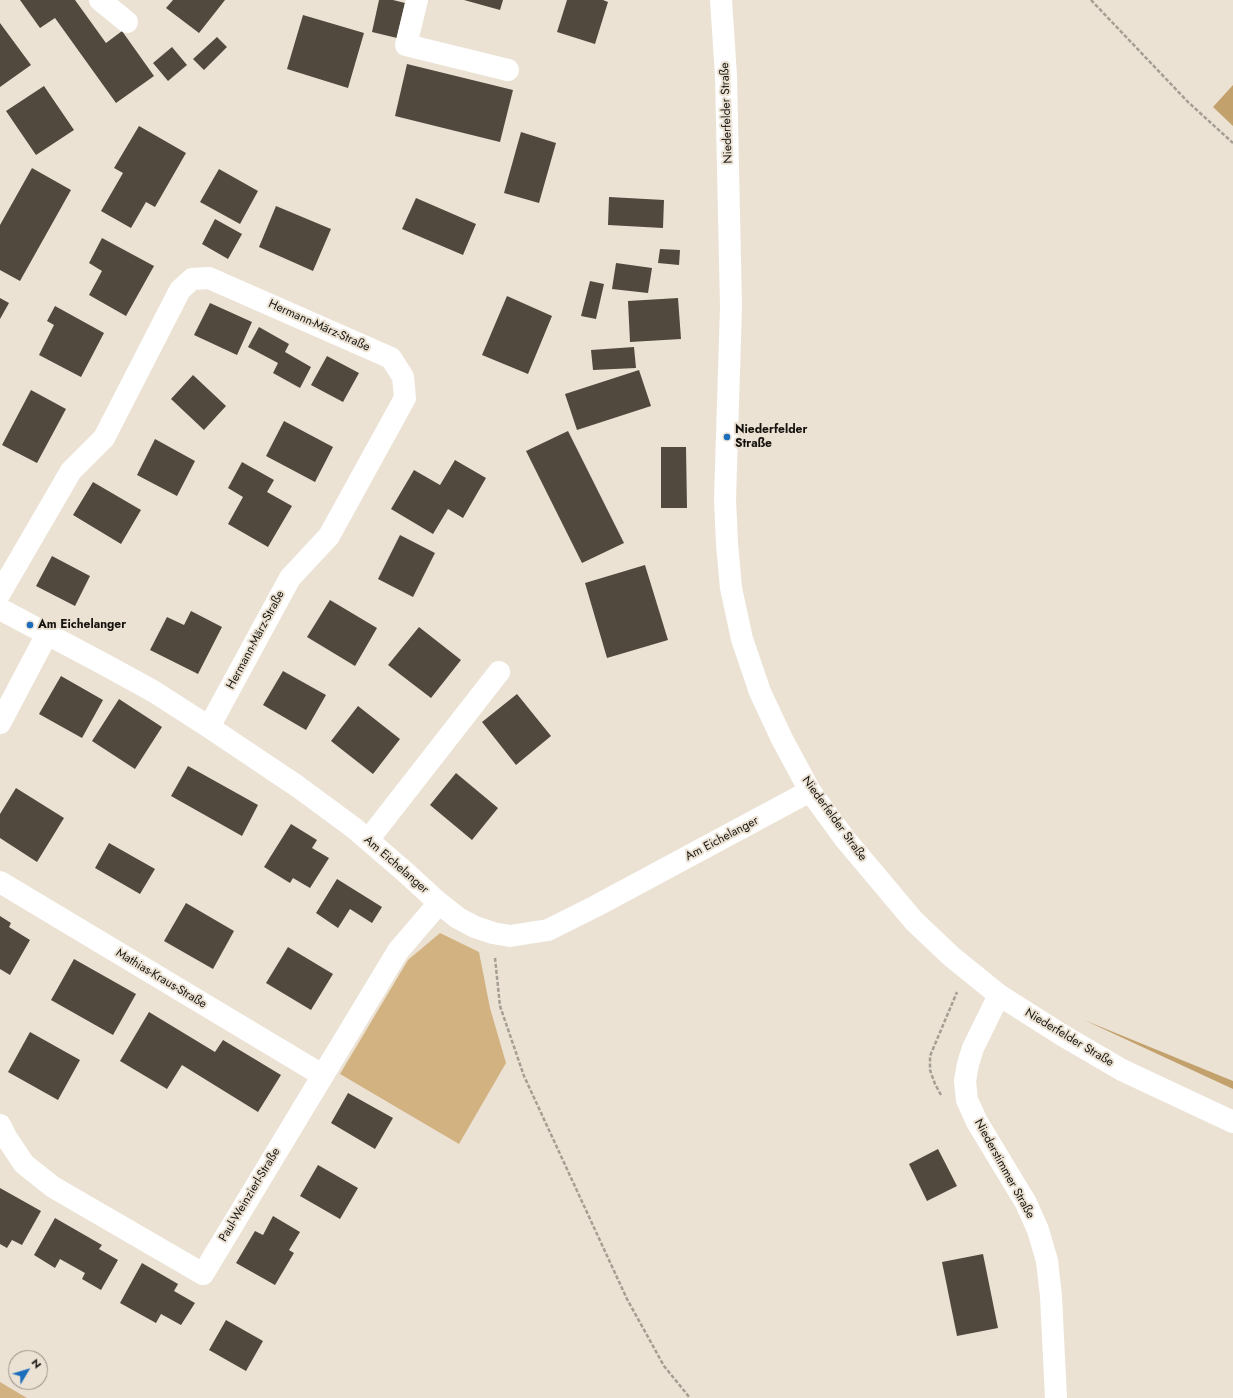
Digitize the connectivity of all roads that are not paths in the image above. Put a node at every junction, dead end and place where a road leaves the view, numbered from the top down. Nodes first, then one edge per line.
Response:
1 (100, 0) edge
2 (417, 0) edge
3 (721, 0) edge
4 (127, 22) dead end
5 (508, 70) dead end
6 (0, 593) edge
7 (0, 609) edge
8 (47, 634) junction
9 (499, 672) dead end
10 (0, 723) edge
11 (209, 727) junction
12 (810, 791) junction
13 (368, 840) junction
14 (0, 882) edge
15 (439, 903) junction
16 (995, 1004) junction
17 (322, 1076) junction
18 (1233, 1122) edge
19 (0, 1125) edge
20 (1056, 1398) edge

1 - 4 street
2 - 5 street
3 - 12 street, Niederfelder Straße
6 - 11 street, Hermann-März-Straße
7 - 8 street, Am Eichelanger
8 - 10 street
8 - 11 street, Am Eichelanger
9 - 13 street
11 - 13 street, Am Eichelanger
12 - 15 street, Am Eichelanger
12 - 16 street, Niederfelder Straße
13 - 15 street, Am Eichelanger
14 - 17 street, Mathias-Kraus-Straße
15 - 17 street, Paul-Weinzierl-Straße
16 - 18 street, Niederfelder Straße
16 - 20 street, Niederstimmer Straße
17 - 19 street, Paul-Weinzierl-Straße

